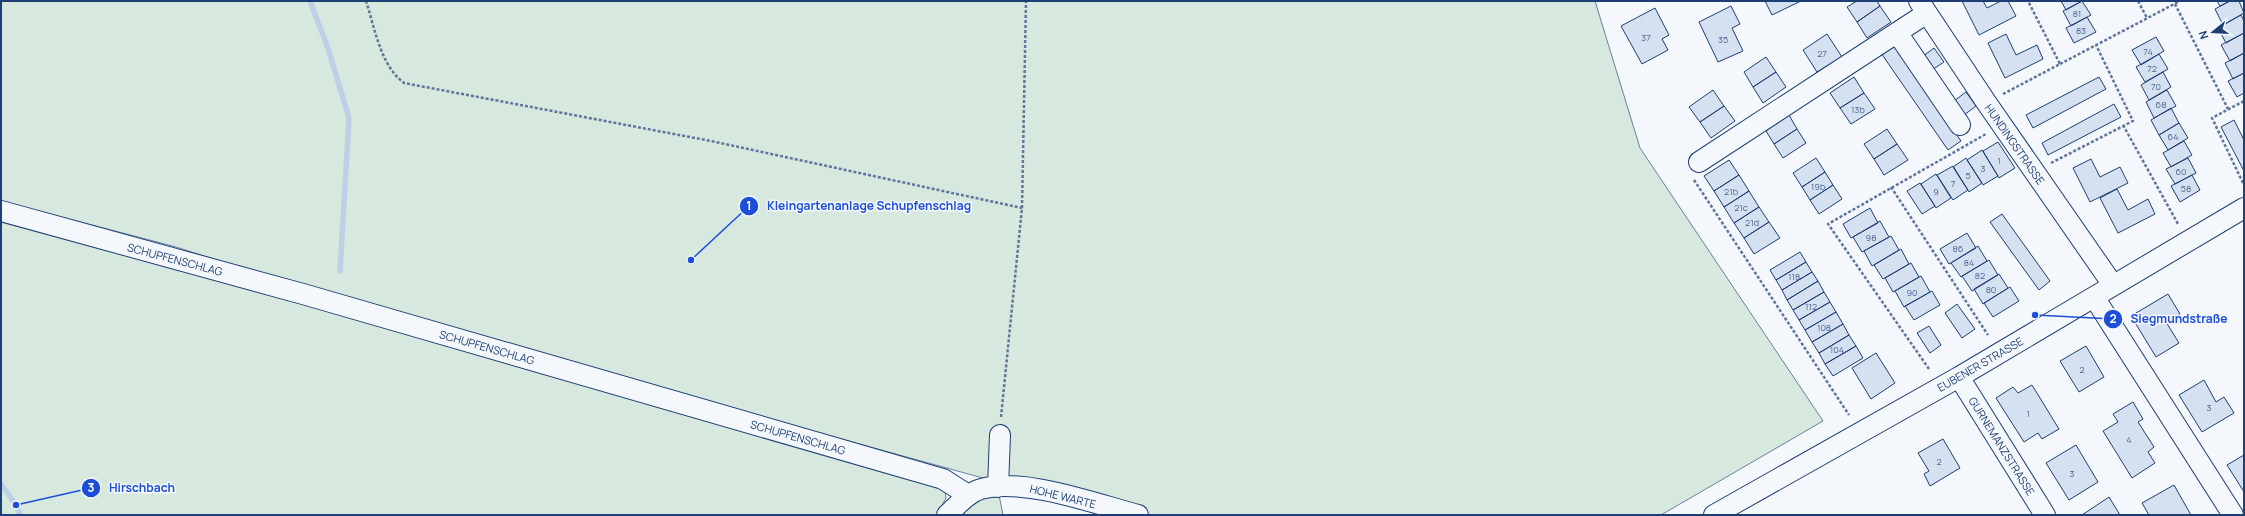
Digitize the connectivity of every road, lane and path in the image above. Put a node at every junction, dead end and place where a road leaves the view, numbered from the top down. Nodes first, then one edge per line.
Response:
1 (366, 1) edge
2 (1026, 1) edge
3 (2028, 1) edge
4 (2138, 1) edge
5 (2180, 1) edge
6 (2175, 4) junction
7 (1923, 7) edge
8 (2147, 18) junction
9 (1898, 34) junction
10 (2096, 45) junction
11 (2060, 64) junction
12 (2244, 101) edge
13 (1986, 102) junction
14 (2228, 109) junction
15 (1960, 125) dead end
16 (2002, 125) junction
17 (2123, 126) junction
18 (1699, 162) joint
19 (2035, 172) junction
20 (2243, 183) dead end
21 (1891, 187) junction
22 (1022, 208) junction
23 (2244, 208) edge
24 (1, 211) edge
25 (2178, 224) dead end
26 (2114, 285) junction
27 (2094, 297) junction
28 (1988, 335) dead end
29 (1929, 369) dead end
30 (1960, 377) junction
31 (1849, 415) dead end
32 (1000, 435) joint
33 (998, 487) junction
34 (968, 495) junction
35 (947, 515) edge
36 (1138, 515) edge
37 (1714, 515) edge
38 (2045, 515) edge
39 (2233, 515) edge

1 - 22 path
2 - 22 path
3 - 11 path
4 - 8 path
5 - 6 path
6 - 8 path
6 - 14 path
7 - 9 street
7 - 13 street, HUNDINGSTRASSE
8 - 10 path
9 - 15 street
9 - 18 street
10 - 11 path
10 - 17 path
11 - 13 path
12 - 14 path
13 - 16 street, HUNDINGSTRASSE
14 - 20 path
16 - 19 street, HUNDINGSTRASSE
16 - 21 path
17 - 19 path
17 - 25 path
18 - 31 path
19 - 26 street, HUNDINGSTRASSE
21 - 28 path
21 - 29 path
22 - 32 path
23 - 26 street, EUBENER STRASSE
24 - 34 street, SCHUPFENSCHLAG
26 - 27 street, EUBENER STRASSE
27 - 30 street, EUBENER STRASSE
27 - 39 street
30 - 37 street, EUBENER STRASSE
30 - 38 street, GURNEMANZSTRASSE
32 - 33 street
33 - 34 street, HOHE WARTE
33 - 36 street, HOHE WARTE
34 - 35 street, HOHE WARTE

